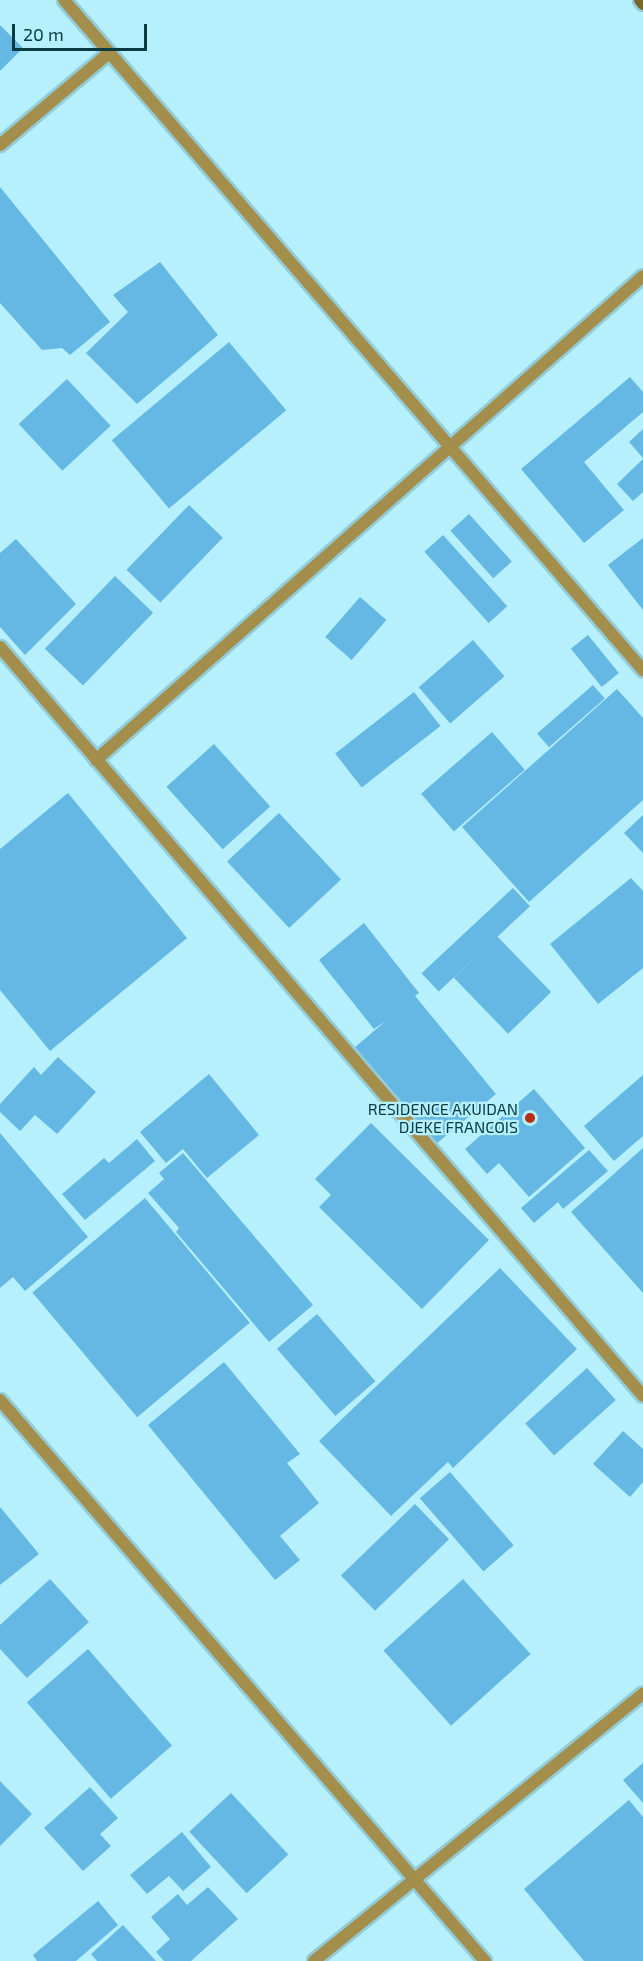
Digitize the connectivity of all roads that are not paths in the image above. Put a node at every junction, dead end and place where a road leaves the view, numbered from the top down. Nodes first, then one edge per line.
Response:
1 (64, 0) edge
2 (640, 0) edge
3 (643, 4) edge
4 (109, 53) junction
5 (0, 145) edge
6 (643, 276) edge
7 (452, 446) junction
8 (0, 647) edge
9 (643, 670) edge
10 (96, 760) junction
11 (643, 1396) edge
12 (0, 1400) edge
13 (643, 1694) edge
14 (415, 1879) junction
15 (314, 1961) edge
16 (485, 1961) edge

1 - 4 street
2 - 3 main road
4 - 5 street
4 - 7 street
6 - 7 street
7 - 9 street
7 - 10 street
8 - 10 street
10 - 11 street
12 - 14 street
13 - 14 street
14 - 15 street
14 - 16 street

